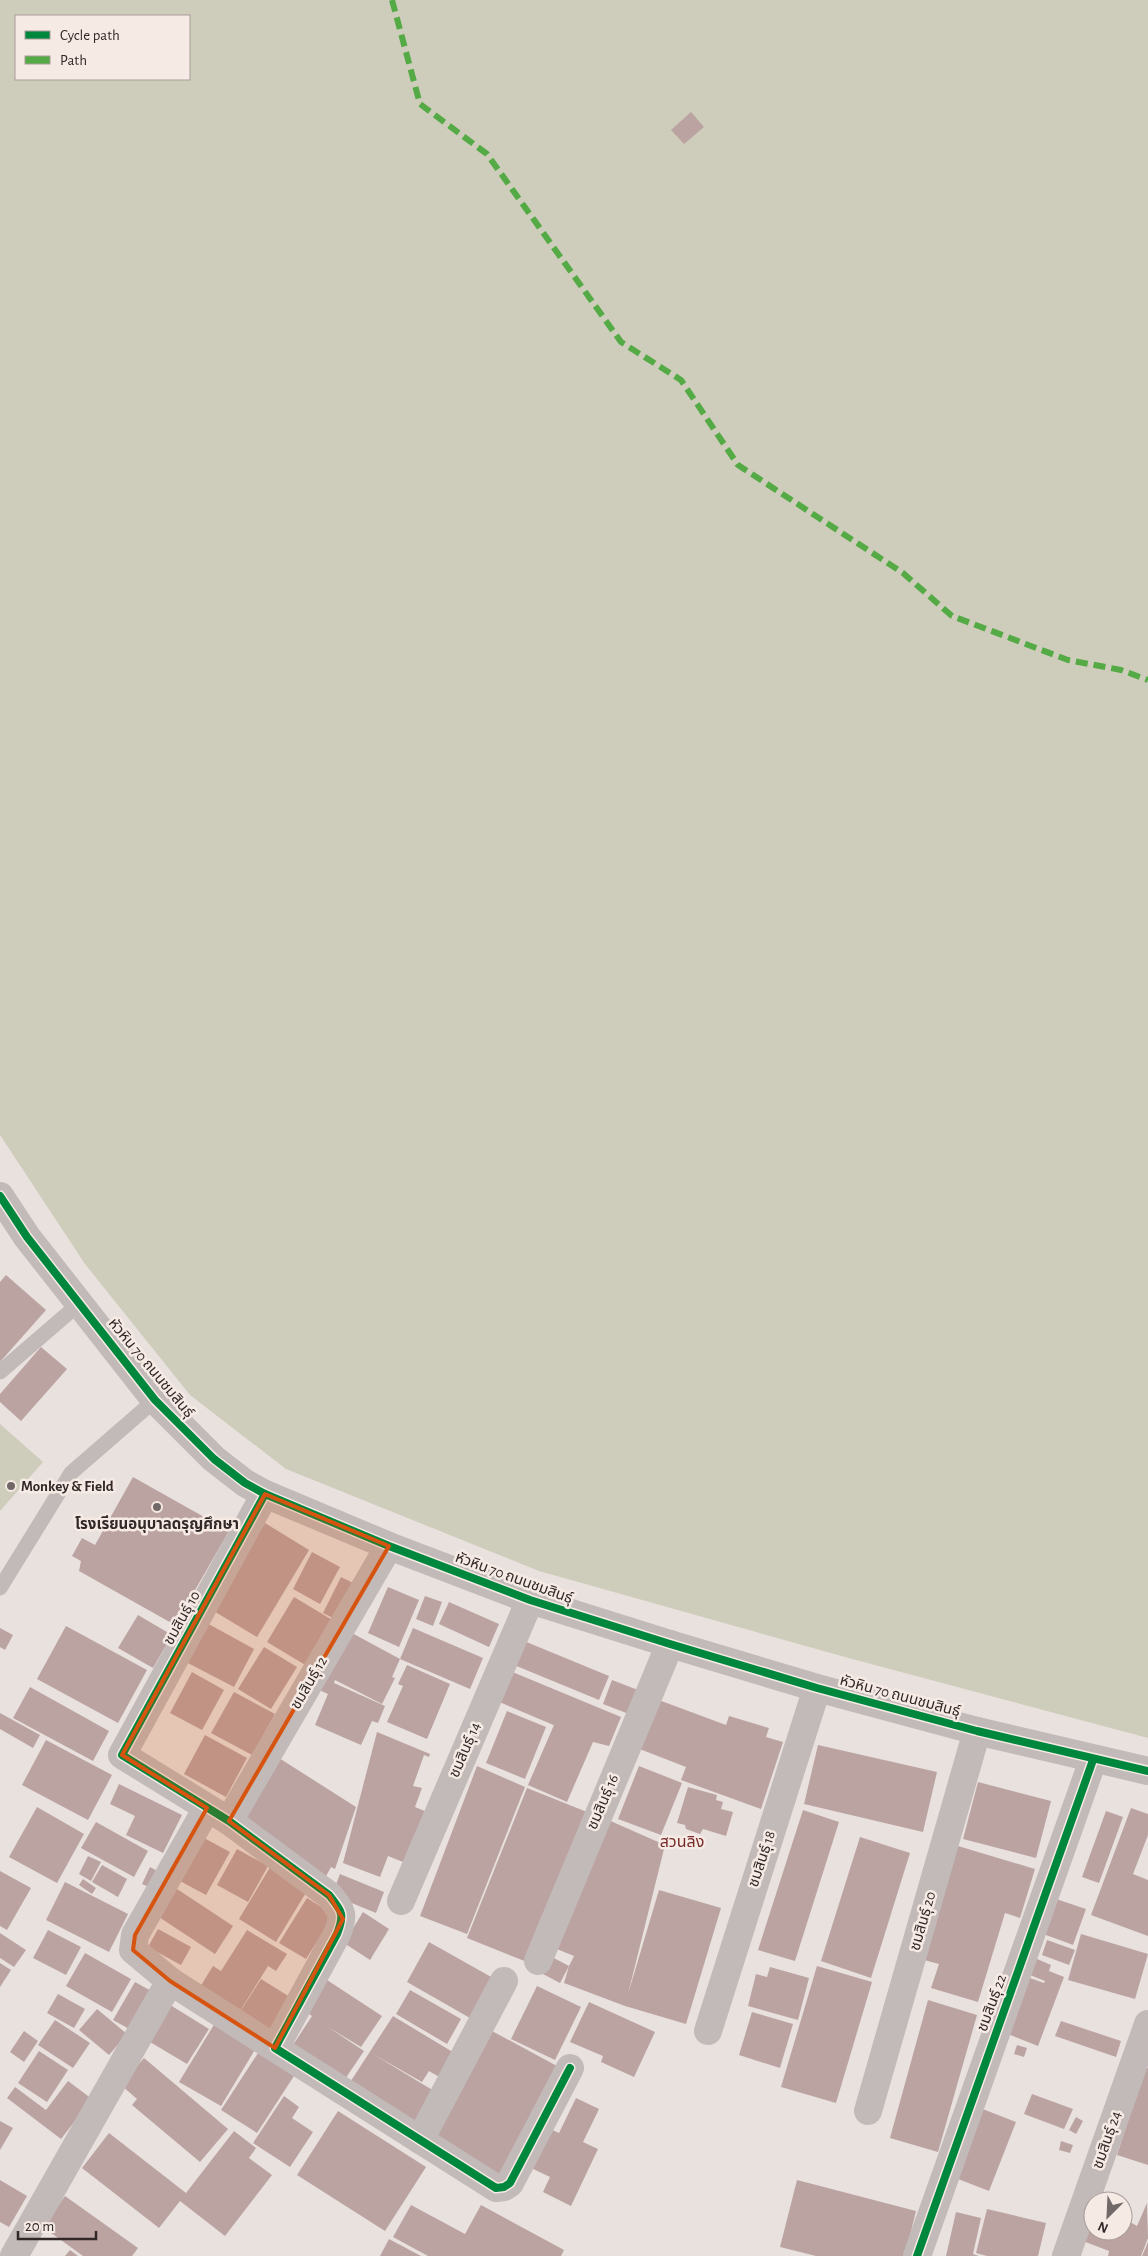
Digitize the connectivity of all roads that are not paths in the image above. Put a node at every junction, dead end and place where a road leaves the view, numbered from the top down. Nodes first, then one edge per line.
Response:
1 (0, 1196) edge
2 (80, 1303) junction
3 (0, 1372) edge
4 (155, 1400) junction
5 (266, 1494) junction
6 (389, 1546) junction
7 (0, 1588) edge
8 (530, 1600) junction
9 (670, 1644) junction
10 (816, 1688) junction
11 (977, 1731) junction
12 (1093, 1760) junction
13 (1148, 1771) edge
14 (218, 1814) junction
15 (401, 1900) dead end
16 (538, 1961) dead end
17 (170, 1981) junction
18 (504, 1981) dead end
19 (1148, 2024) edge
20 (708, 2031) dead end
21 (275, 2048) junction
22 (570, 2068) dead end
23 (868, 2111) dead end
24 (420, 2140) junction
25 (14, 2256) edge
26 (918, 2256) edge
27 (1066, 2256) edge

1 - 2 street, หัวหิน 70 ถนนชมสินธุ์
2 - 3 lane
2 - 4 street, หัวหิน 70 ถนนชมสินธุ์
4 - 5 street, หัวหิน 70 ถนนชมสินธุ์
4 - 7 lane
5 - 6 street, หัวหิน 70 ถนนชมสินธุ์
5 - 14 street, ชมสินธุ์ 10
6 - 8 street, หัวหิน 70 ถนนชมสินธุ์
6 - 14 street, ชมสินธุ์ 12
8 - 9 street, หัวหิน 70 ถนนชมสินธุ์
8 - 15 street, ชมสินธุ์ 14
9 - 10 street, หัวหิน 70 ถนนชมสินธุ์
9 - 16 street, ชมสินธุ์ 16
10 - 11 street, หัวหิน 70 ถนนชมสินธุ์
10 - 20 street, ชมสินธุ์ 18
11 - 12 street, หัวหิน 70 ถนนชมสินธุ์
11 - 23 street, ชมสินธุ์ 20
12 - 13 street, หัวหิน 70 ถนนชมสินธุ์
12 - 26 street, ชมสินธุ์ 22
14 - 17 street, ชมสินธุ์ 12
14 - 21 street
17 - 21 street
17 - 25 street
18 - 24 street
19 - 27 street, ชมสินธุ์ 24
21 - 24 street
22 - 24 street

